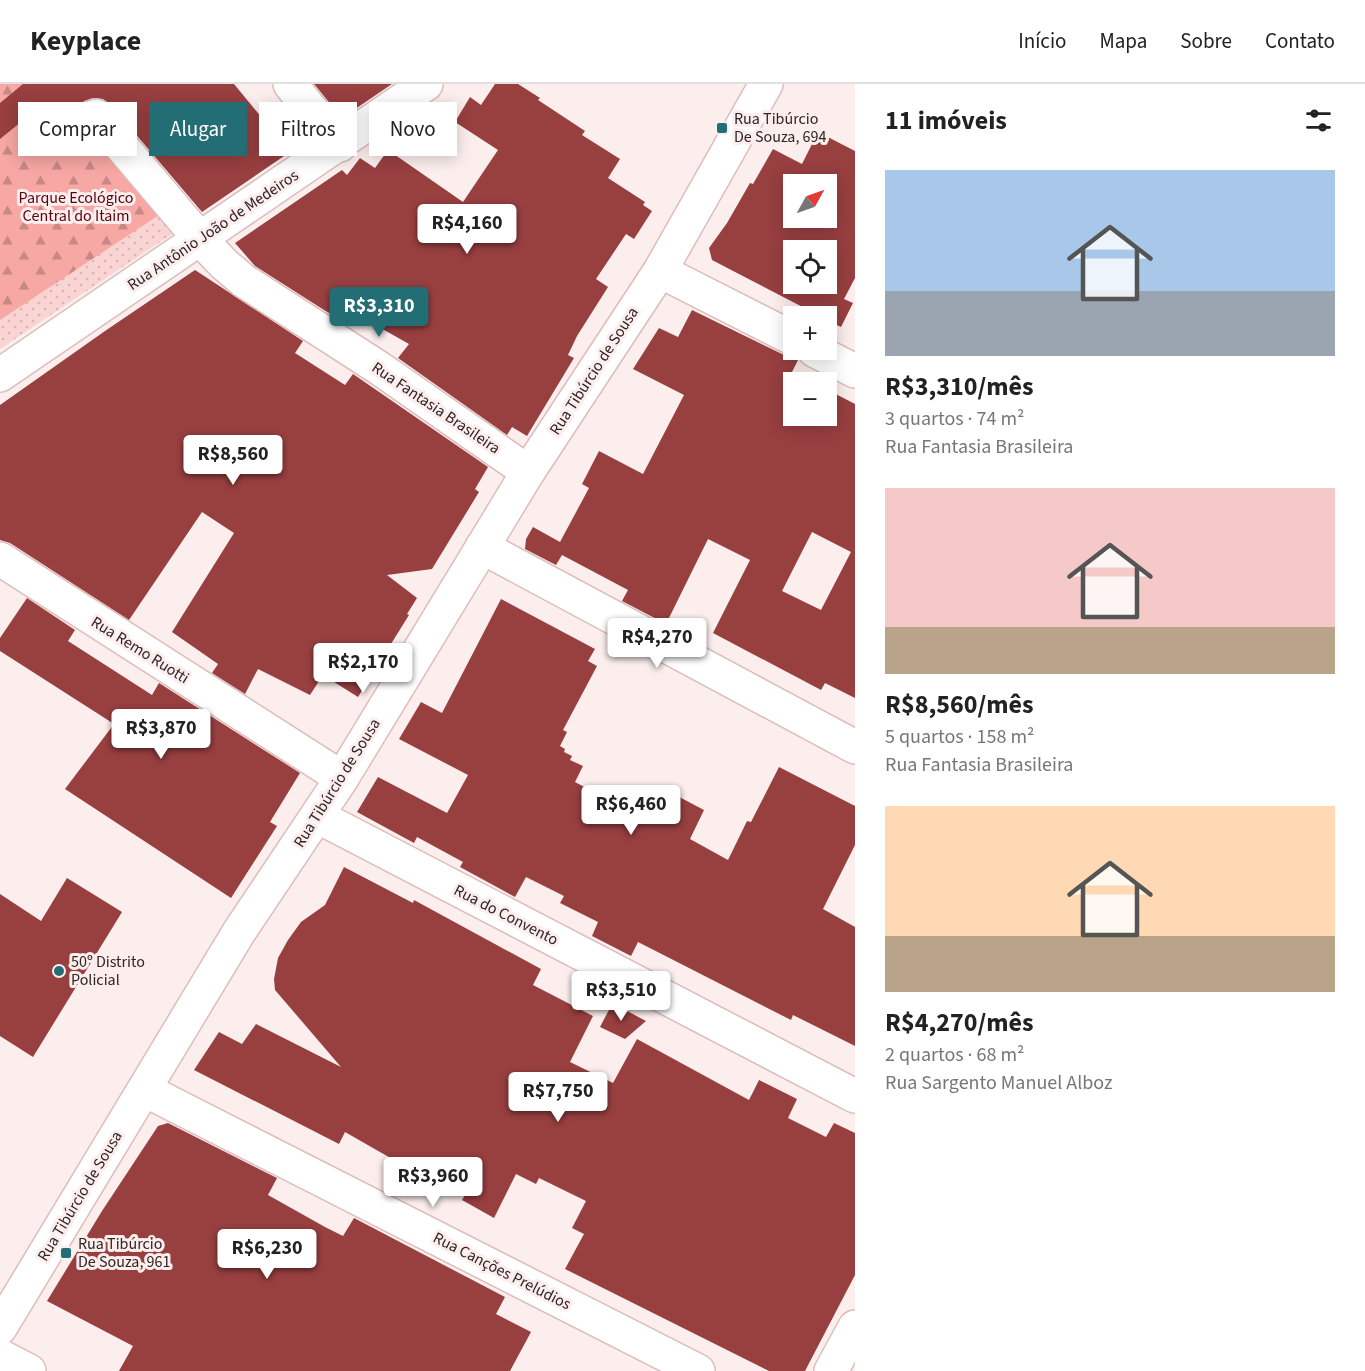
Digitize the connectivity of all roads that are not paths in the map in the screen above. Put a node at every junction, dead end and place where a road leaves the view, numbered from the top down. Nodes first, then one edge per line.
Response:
1 (290, 84) edge
2 (426, 84) edge
3 (766, 84) edge
4 (305, 102) edge
5 (357, 133) edge
6 (130, 156) edge
7 (324, 156) edge
8 (200, 239) junction
9 (660, 271) junction
10 (783, 333) edge
11 (834, 360) edge
12 (855, 371) edge
13 (0, 375) edge
14 (528, 472) junction
15 (482, 547) junction
16 (0, 559) edge
17 (855, 747) edge
18 (342, 778) junction
19 (317, 816) junction
20 (144, 1090) junction
21 (855, 1096) edge
22 (855, 1327) edge
23 (0, 1328) edge
24 (0, 1356) edge
25 (29, 1371) edge
26 (698, 1371) edge
27 (831, 1371) edge

1 - 4 street
2 - 5 street, Rua Antônio João de Medeiros
3 - 9 street, Rua Tibúrcio de Sousa
6 - 8 street, Rua Fantasia Brasileira
7 - 8 street, Rua Antônio João de Medeiros
8 - 13 street, Rua Antônio João de Medeiros
8 - 14 street, Rua Fantasia Brasileira
9 - 10 street
9 - 14 street, Rua Tibúrcio de Sousa
11 - 12 street
14 - 15 street, Rua Tibúrcio de Sousa
15 - 17 street
15 - 18 street, Rua Tibúrcio de Sousa
16 - 18 street, Rua Remo Ruotti
18 - 19 street, Rua Tibúrcio de Sousa
19 - 20 street, Rua Tibúrcio de Sousa
19 - 21 street, Rua do Convento
20 - 23 street, Rua Tibúrcio de Sousa
20 - 26 street, Rua Canções Prelúdios
22 - 27 street
24 - 25 street

